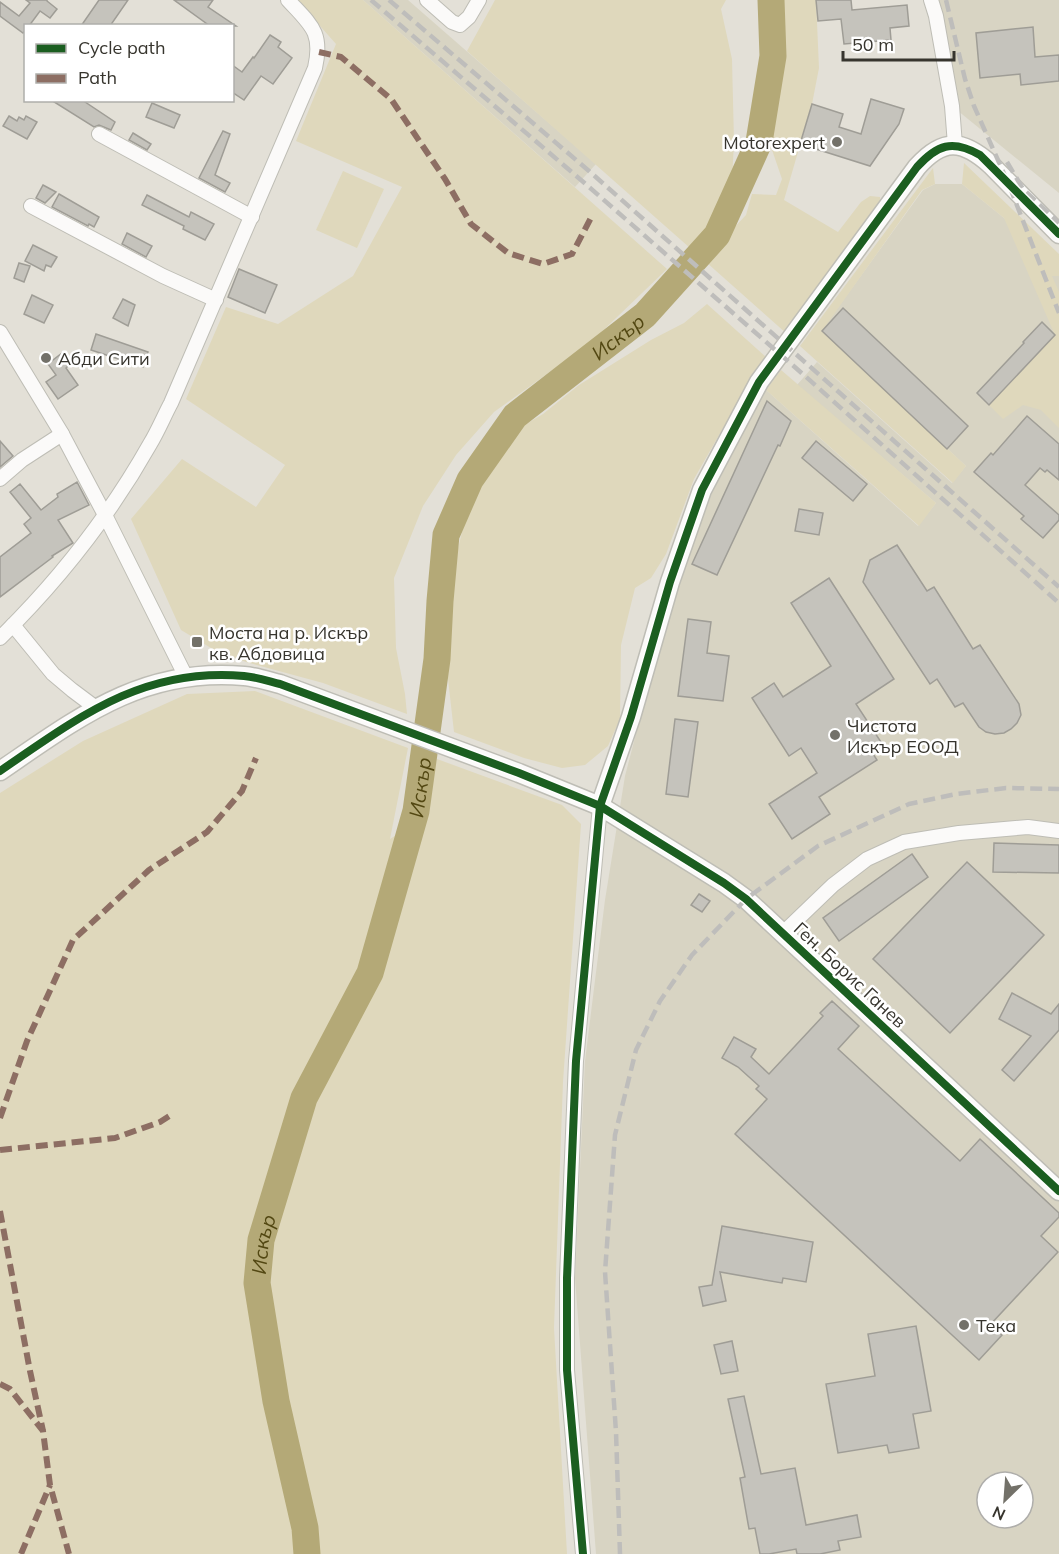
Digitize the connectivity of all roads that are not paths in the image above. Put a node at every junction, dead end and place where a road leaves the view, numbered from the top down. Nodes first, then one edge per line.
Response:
1 (288, 0) edge
2 (427, 0) edge
3 (479, 0) edge
4 (931, 0) edge
5 (99, 134) dead end
6 (955, 145) junction
7 (31, 206) dead end
8 (252, 217) junction
9 (1059, 234) edge
10 (216, 300) junction
11 (0, 332) edge
12 (62, 434) junction
13 (0, 479) edge
14 (105, 515) junction
15 (13, 625) junction
16 (0, 638) edge
17 (186, 676) junction
18 (96, 708) junction
19 (0, 771) edge
20 (600, 806) junction
21 (1059, 831) edge
22 (783, 933) junction
23 (1059, 1191) edge
24 (583, 1554) edge

1 - 8 street
2 - 3 street
4 - 6 street
5 - 8 street
6 - 9 street
6 - 20 street
7 - 10 street
8 - 10 street
10 - 14 street
11 - 12 street
12 - 13 street
12 - 14 street
14 - 15 street
14 - 17 street
15 - 16 street
15 - 18 street
17 - 18 street, Ген. Борис Ганев
17 - 20 street, Ген. Борис Ганев
18 - 19 street, Ген. Борис Ганев
20 - 22 street, Ген. Борис Ганев
20 - 24 street
21 - 22 street
22 - 23 street, Ген. Борис Ганев

